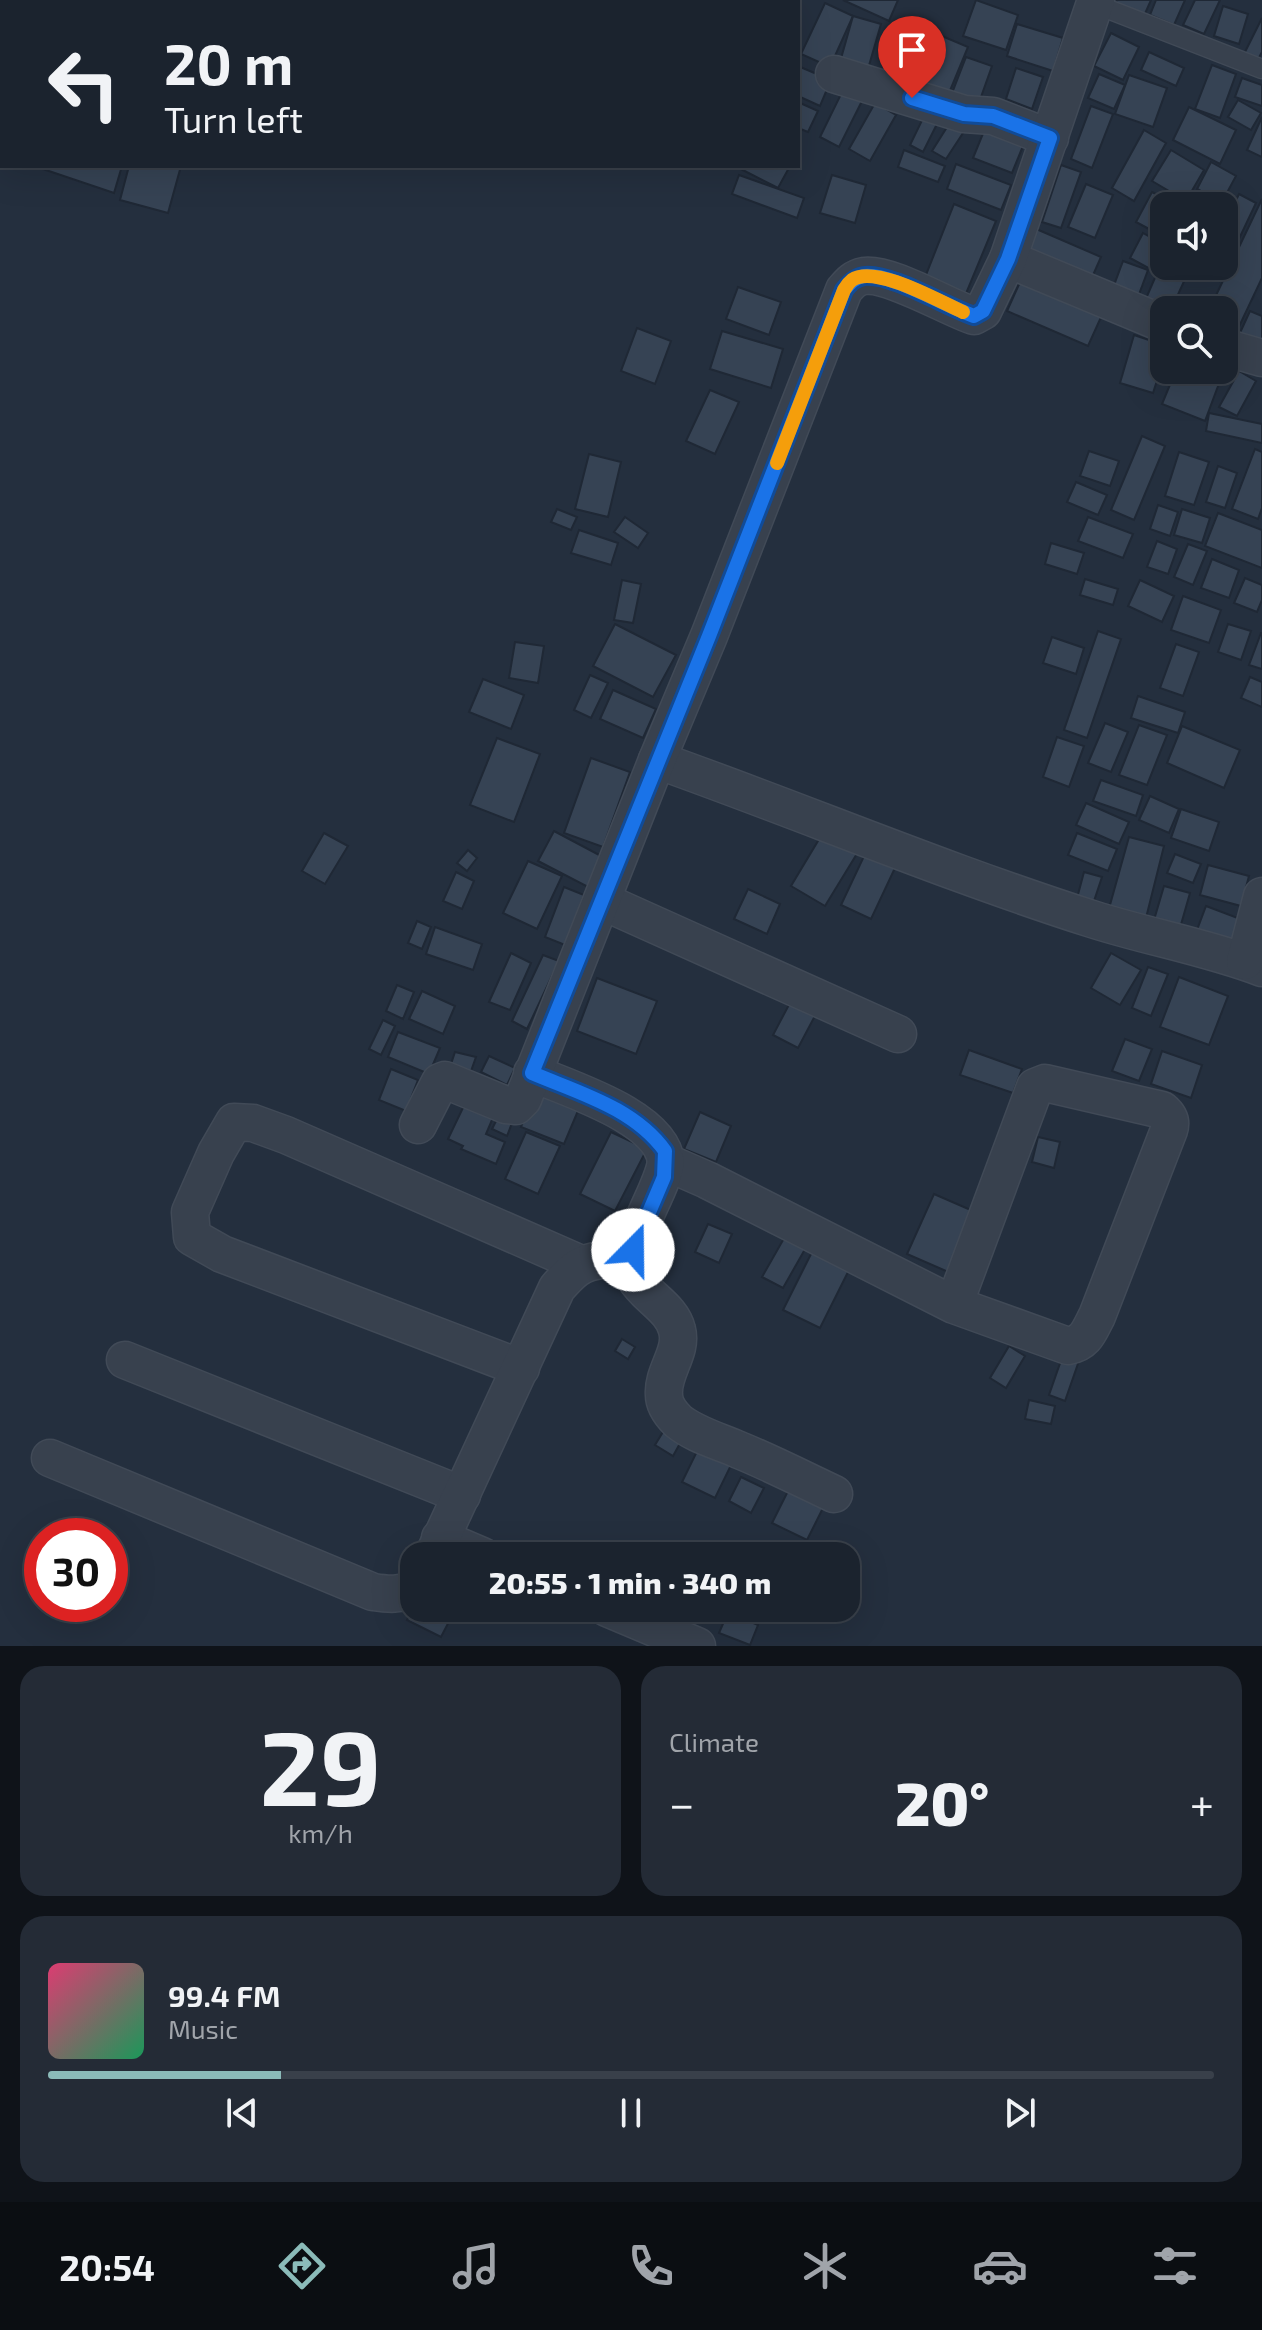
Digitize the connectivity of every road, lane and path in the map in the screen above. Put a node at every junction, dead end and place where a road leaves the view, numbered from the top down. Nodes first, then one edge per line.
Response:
1 (1096, 2) edge
2 (1262, 69) edge
3 (834, 74) dead end
4 (1050, 138) junction
5 (1008, 259) junction
6 (1150, 318) edge
7 (1238, 351) edge
8 (1262, 358) edge
9 (657, 760) junction
10 (1262, 896) edge
11 (602, 901) junction
12 (1253, 964) edge
13 (898, 1034) dead end
14 (532, 1073) junction
15 (418, 1125) dead end
16 (666, 1162) junction
17 (632, 1260) junction
18 (581, 1264) junction
19 (954, 1305) junction
20 (125, 1360) dead end
21 (521, 1368) junction
22 (50, 1458) dead end
23 (834, 1494) dead end
24 (462, 1495) junction
25 (439, 1542) edge
26 (400, 1593) edge
27 (640, 1622) edge
28 (697, 1646) edge

1 - 2 lane
1 - 4 street
3 - 4 street
4 - 5 street
5 - 6 street
5 - 9 street
7 - 8 street
9 - 11 street
9 - 12 street
10 - 12 street
11 - 13 street
11 - 14 street
14 - 15 street
14 - 16 street
16 - 17 street
16 - 19 street
17 - 18 street
17 - 23 street
18 - 21 street
18 - 21 street
19 - 19 street
20 - 24 street
21 - 24 street
22 - 26 street
24 - 25 street
27 - 28 street

